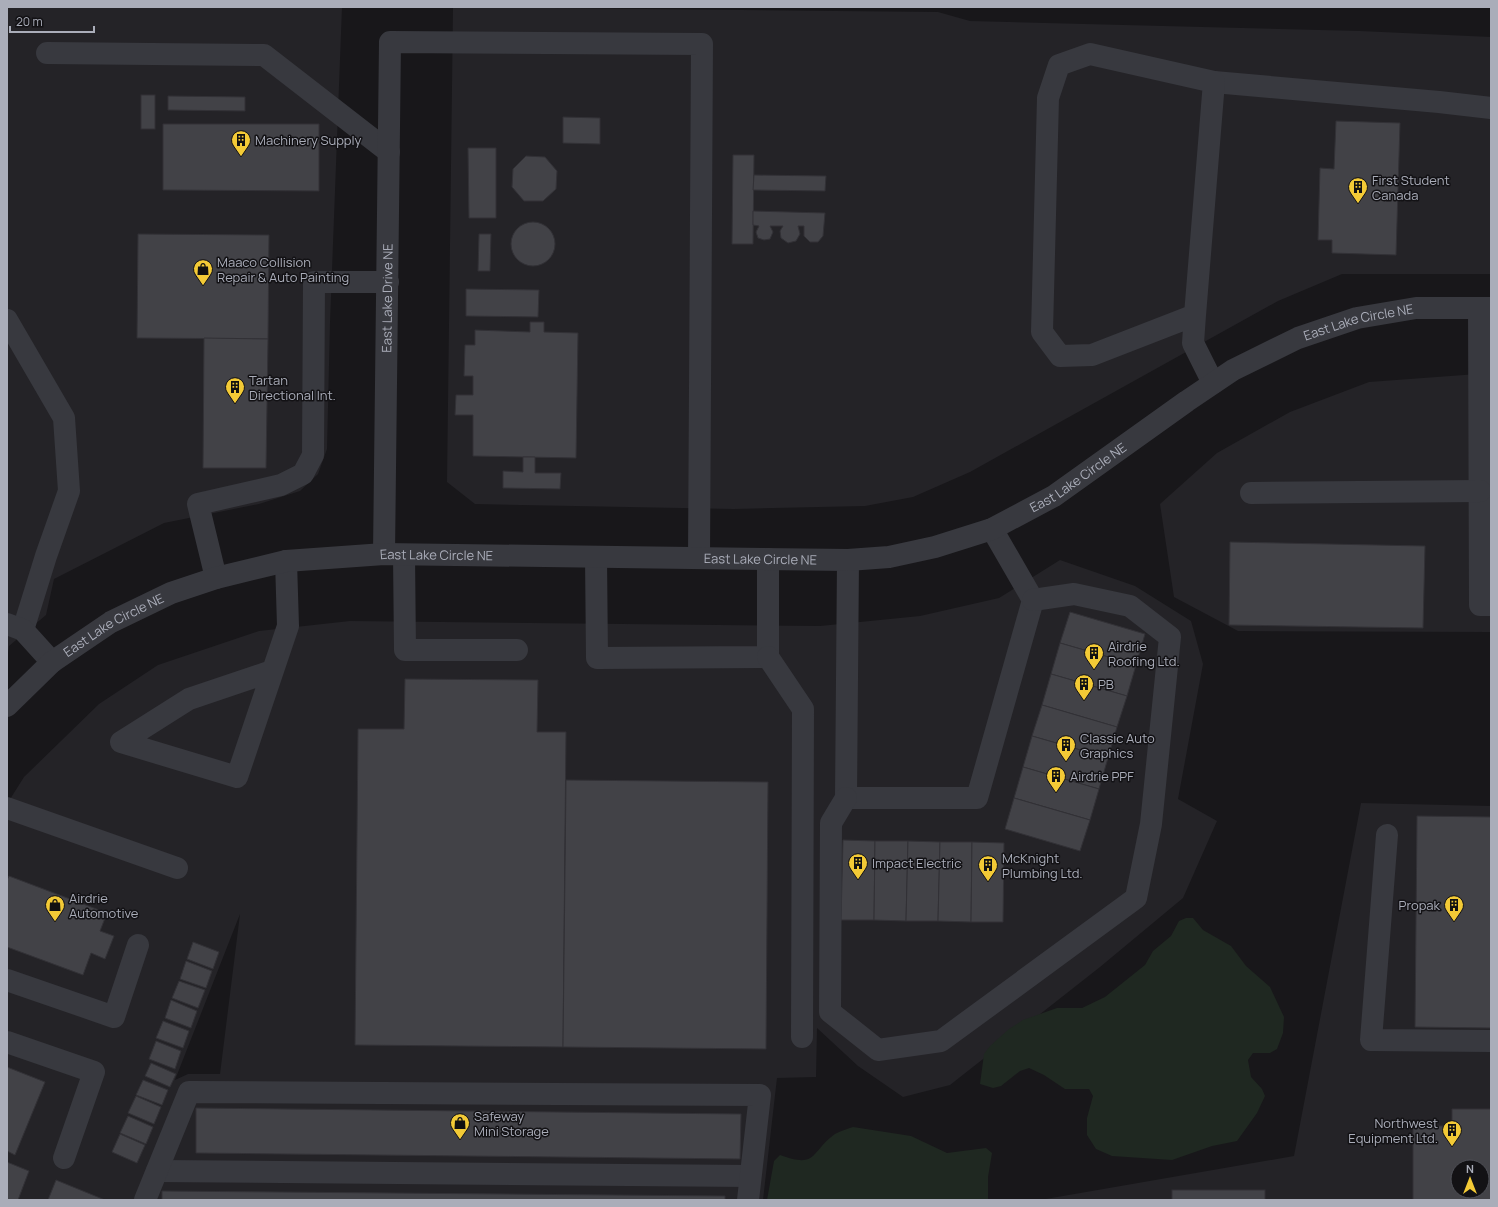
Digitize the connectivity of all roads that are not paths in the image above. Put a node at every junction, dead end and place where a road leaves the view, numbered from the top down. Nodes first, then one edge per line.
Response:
1 (47, 53) dead end
2 (1214, 82) junction
3 (1491, 108) edge
4 (389, 152) junction
5 (388, 282) junction
6 (1485, 308) edge
7 (1195, 316) junction
8 (7, 320) edge
9 (1213, 384) junction
10 (1480, 491) junction
11 (1251, 493) dead end
12 (992, 529) junction
13 (394, 555) junction
14 (596, 557) junction
15 (699, 558) junction
16 (768, 559) junction
17 (848, 560) junction
18 (286, 561) junction
19 (216, 578) junction
20 (1033, 600) junction
21 (1491, 605) edge
22 (15, 627) edge
23 (517, 650) dead end
24 (768, 657) junction
25 (52, 662) junction
26 (272, 672) junction
27 (7, 706) edge
28 (846, 798) junction
29 (7, 808) edge
30 (1387, 835) dead end
31 (177, 868) dead end
32 (138, 945) dead end
33 (7, 980) edge
34 (802, 1037) dead end
35 (1491, 1041) edge
36 (7, 1042) edge
37 (64, 1158) dead end
38 (157, 1171) junction
39 (750, 1176) junction
40 (146, 1200) edge
41 (748, 1200) edge

1 - 4 street
2 - 3 street
2 - 7 street
2 - 7 street
4 - 5 street, East Lake Drive NE
4 - 15 street, East Lake Drive NE
5 - 13 street, East Lake Drive NE
5 - 19 street
6 - 9 street, East Lake Circle NE
6 - 10 street
7 - 9 street
8 - 22 street
9 - 12 street, East Lake Circle NE
10 - 11 street
10 - 21 street
12 - 17 street, East Lake Circle NE
12 - 20 street
13 - 14 street, East Lake Circle NE
13 - 18 street, East Lake Circle NE
13 - 23 street, East Lake Drive NE
14 - 15 street, East Lake Circle NE
14 - 24 street
15 - 16 street, East Lake Circle NE
16 - 17 street, East Lake Circle NE
16 - 24 street
17 - 28 street
18 - 19 street, East Lake Circle NE
18 - 26 street
19 - 25 street, East Lake Circle NE
20 - 28 street
20 - 28 street
22 - 25 street
24 - 34 street
25 - 27 street, East Lake Circle NE
26 - 26 street
29 - 31 street
30 - 35 street
32 - 33 street
36 - 37 street
38 - 39 street
38 - 39 street
38 - 40 street
39 - 41 street

